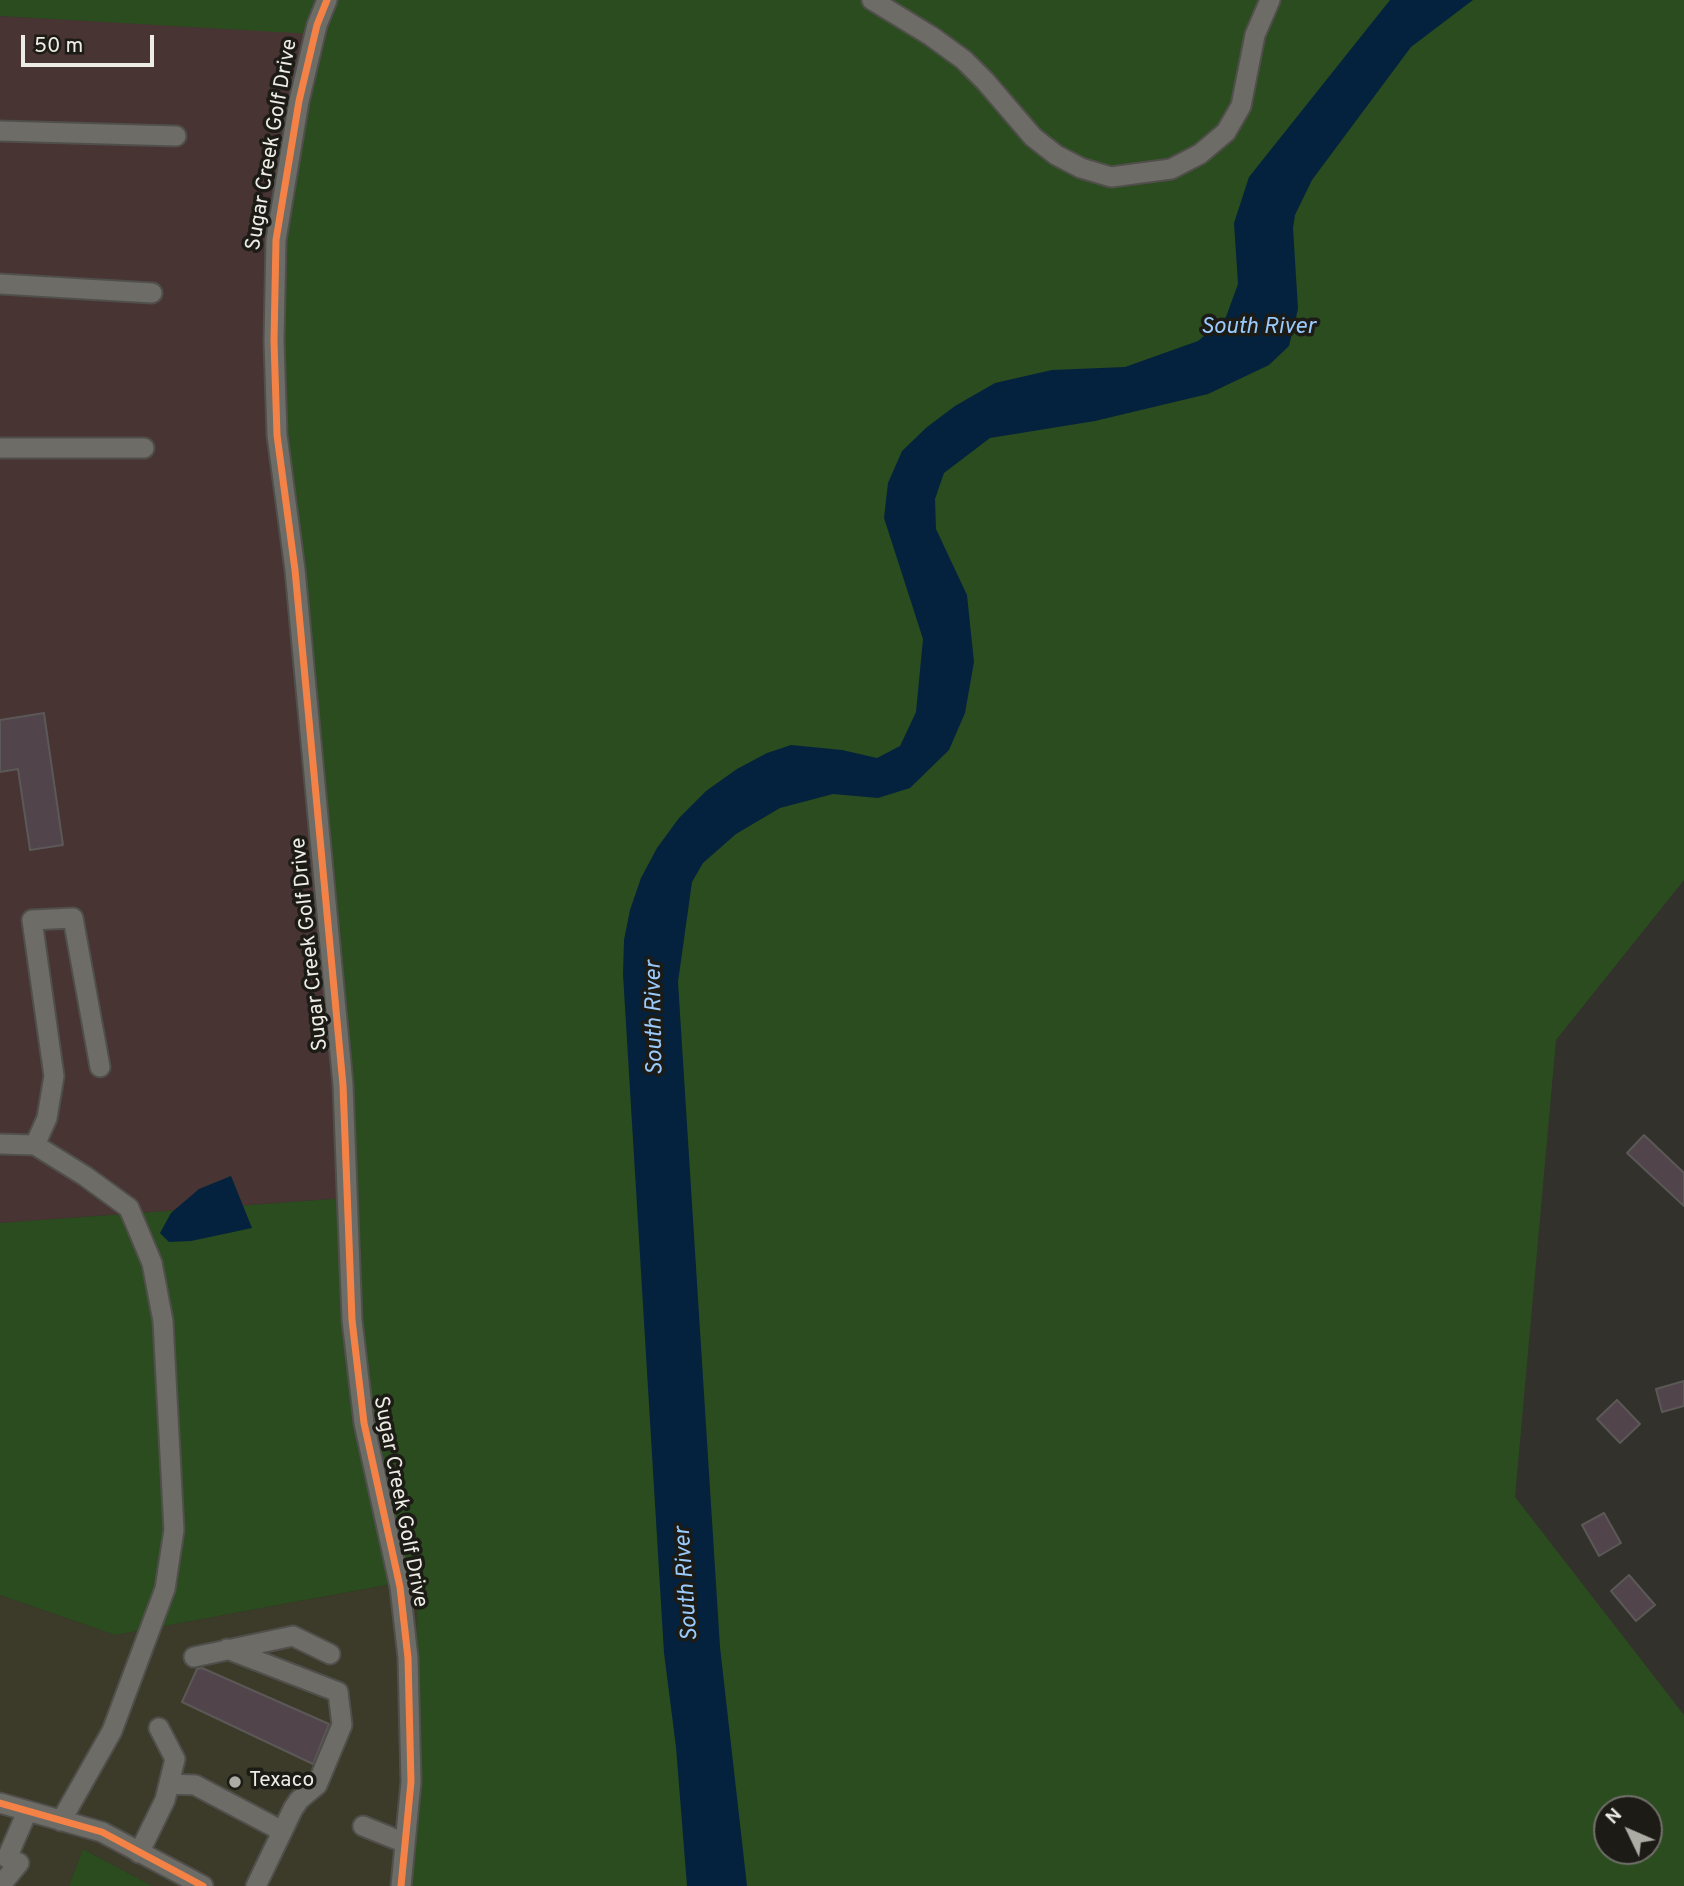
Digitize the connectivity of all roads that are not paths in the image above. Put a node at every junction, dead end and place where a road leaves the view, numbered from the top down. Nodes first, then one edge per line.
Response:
1 (327, 0) edge
2 (872, 0) edge
3 (1270, 0) edge
4 (0, 131) edge
5 (176, 136) dead end
6 (0, 284) edge
7 (152, 293) dead end
8 (0, 448) edge
9 (144, 448) dead end
10 (100, 1067) dead end
11 (1, 1138) edge
12 (35, 1145) junction
13 (227, 1649) junction
14 (330, 1654) dead end
15 (194, 1657) dead end
16 (159, 1728) dead end
17 (169, 1784) junction
18 (0, 1803) edge
19 (27, 1812) junction
20 (61, 1821) junction
21 (363, 1826) dead end
22 (282, 1831) junction
23 (405, 1843) junction
24 (139, 1853) junction
25 (0, 1886) edge
26 (203, 1886) edge
27 (256, 1886) edge
28 (401, 1886) edge

1 - 23 street, Sugar Creek Golf Drive
2 - 3 street
4 - 5 street
6 - 7 street
8 - 9 street
10 - 12 street
11 - 12 street
12 - 20 street
13 - 14 street
13 - 15 street
13 - 22 street
16 - 17 street
17 - 22 street
17 - 24 street
18 - 19 street
19 - 20 street
19 - 25 street
20 - 24 street
21 - 23 street
22 - 27 street
23 - 28 street, Sugar Creek Golf Drive
24 - 26 street

